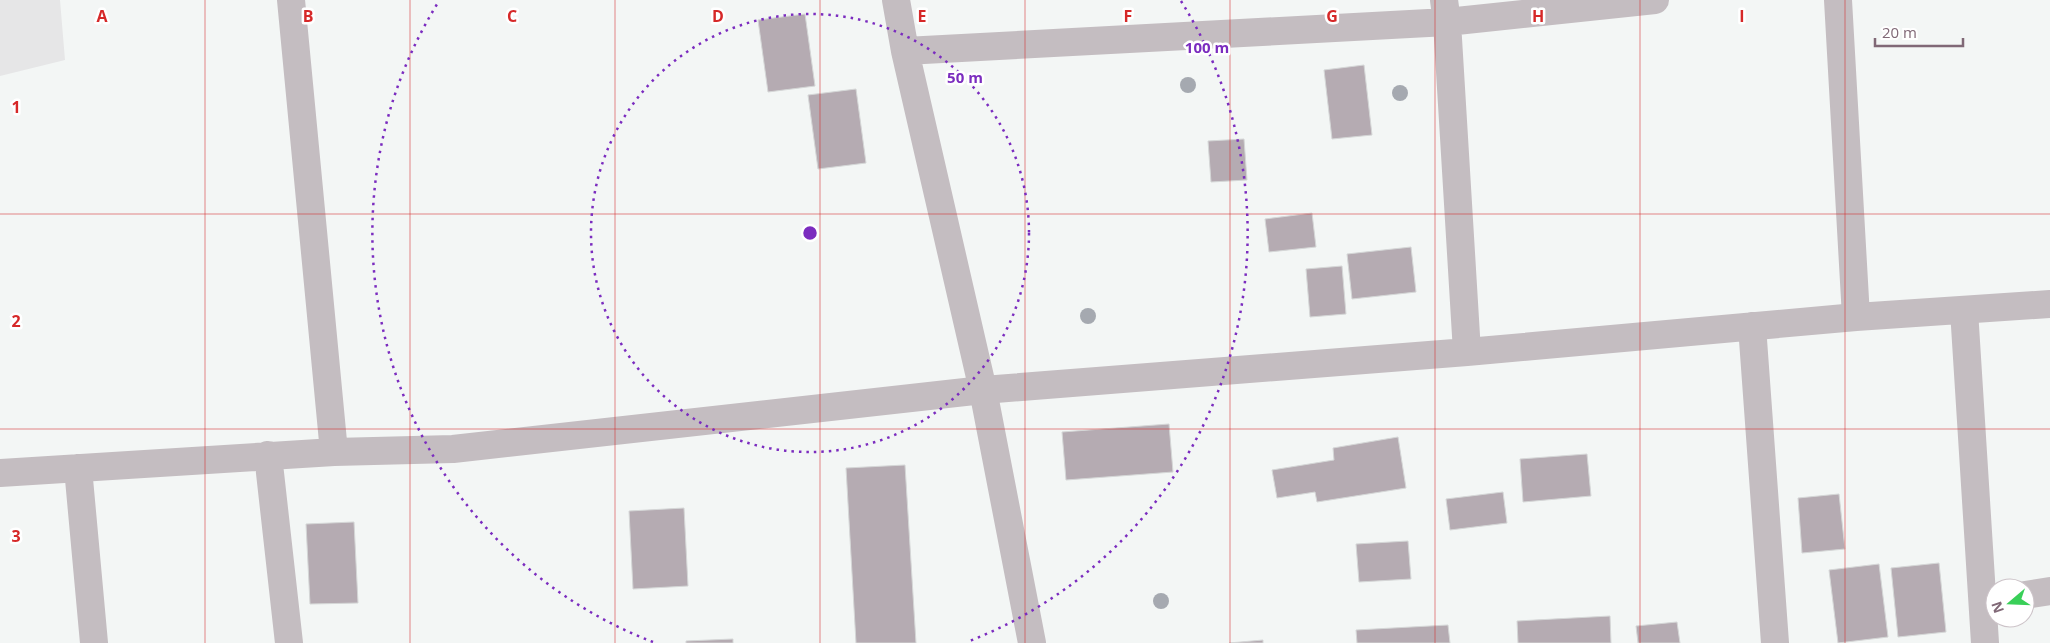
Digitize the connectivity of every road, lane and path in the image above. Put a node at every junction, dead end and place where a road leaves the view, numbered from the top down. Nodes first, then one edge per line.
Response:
1 (291, 0) edge
2 (896, 0) edge
3 (1655, 0) edge
4 (1838, 0) edge
5 (1446, 11) edge
6 (906, 52) junction
7 (2050, 304) edge
8 (1964, 310) junction
9 (1856, 317) junction
10 (1752, 326) junction
11 (1467, 352) junction
12 (983, 390) junction
13 (334, 452) junction
14 (268, 455) junction
15 (78, 468) junction
16 (0, 473) edge
17 (1986, 578) edge
18 (2050, 591) edge
19 (2035, 593) edge
20 (1986, 628) edge
21 (94, 643) edge
22 (289, 643) edge
23 (1032, 643) edge
24 (1775, 643) edge
25 (1985, 643) edge

1 - 13 street
2 - 6 street
3 - 5 street
4 - 9 street
5 - 6 street
5 - 11 street
6 - 12 street
7 - 8 street
8 - 9 street
8 - 17 street
9 - 10 street
10 - 11 street
10 - 24 street
11 - 12 street
12 - 13 street
12 - 23 street
13 - 14 street
14 - 15 street
14 - 22 street
15 - 16 street
15 - 21 street
18 - 19 street
20 - 25 street

